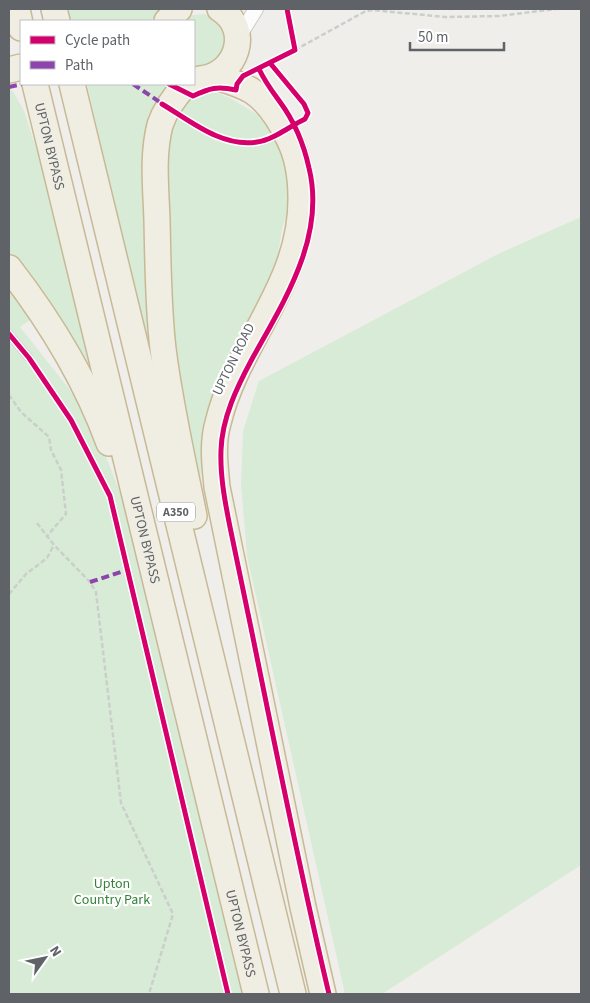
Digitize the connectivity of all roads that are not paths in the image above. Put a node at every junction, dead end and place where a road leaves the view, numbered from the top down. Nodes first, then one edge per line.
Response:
1 (17, 9) edge
2 (180, 9) edge
3 (220, 9) edge
4 (256, 9) edge
5 (169, 20) edge
6 (20, 23) edge
7 (238, 39) junction
8 (204, 77) edge
9 (73, 86) edge
10 (181, 90) edge
11 (37, 94) edge
12 (262, 99) junction
13 (9, 268) edge
14 (9, 334) edge
15 (29, 358) dead end
16 (150, 558) junction
17 (278, 935) junction
18 (256, 994) edge
19 (292, 994) edge
20 (323, 994) edge

1 - 6 highway
2 - 5 highway
3 - 7 highway, UPTON ROAD
4 - 7 street
7 - 8 highway
7 - 12 highway, UPTON ROAD
8 - 12 highway, UPTON ROAD
9 - 17 highway, A350
10 - 17 highway, A350
11 - 16 highway, UPTON BYPASS / A350
12 - 20 highway, UPTON ROAD
13 - 16 highway, A350
14 - 15 lane
16 - 18 highway, UPTON BYPASS / A350
17 - 19 highway, A350

